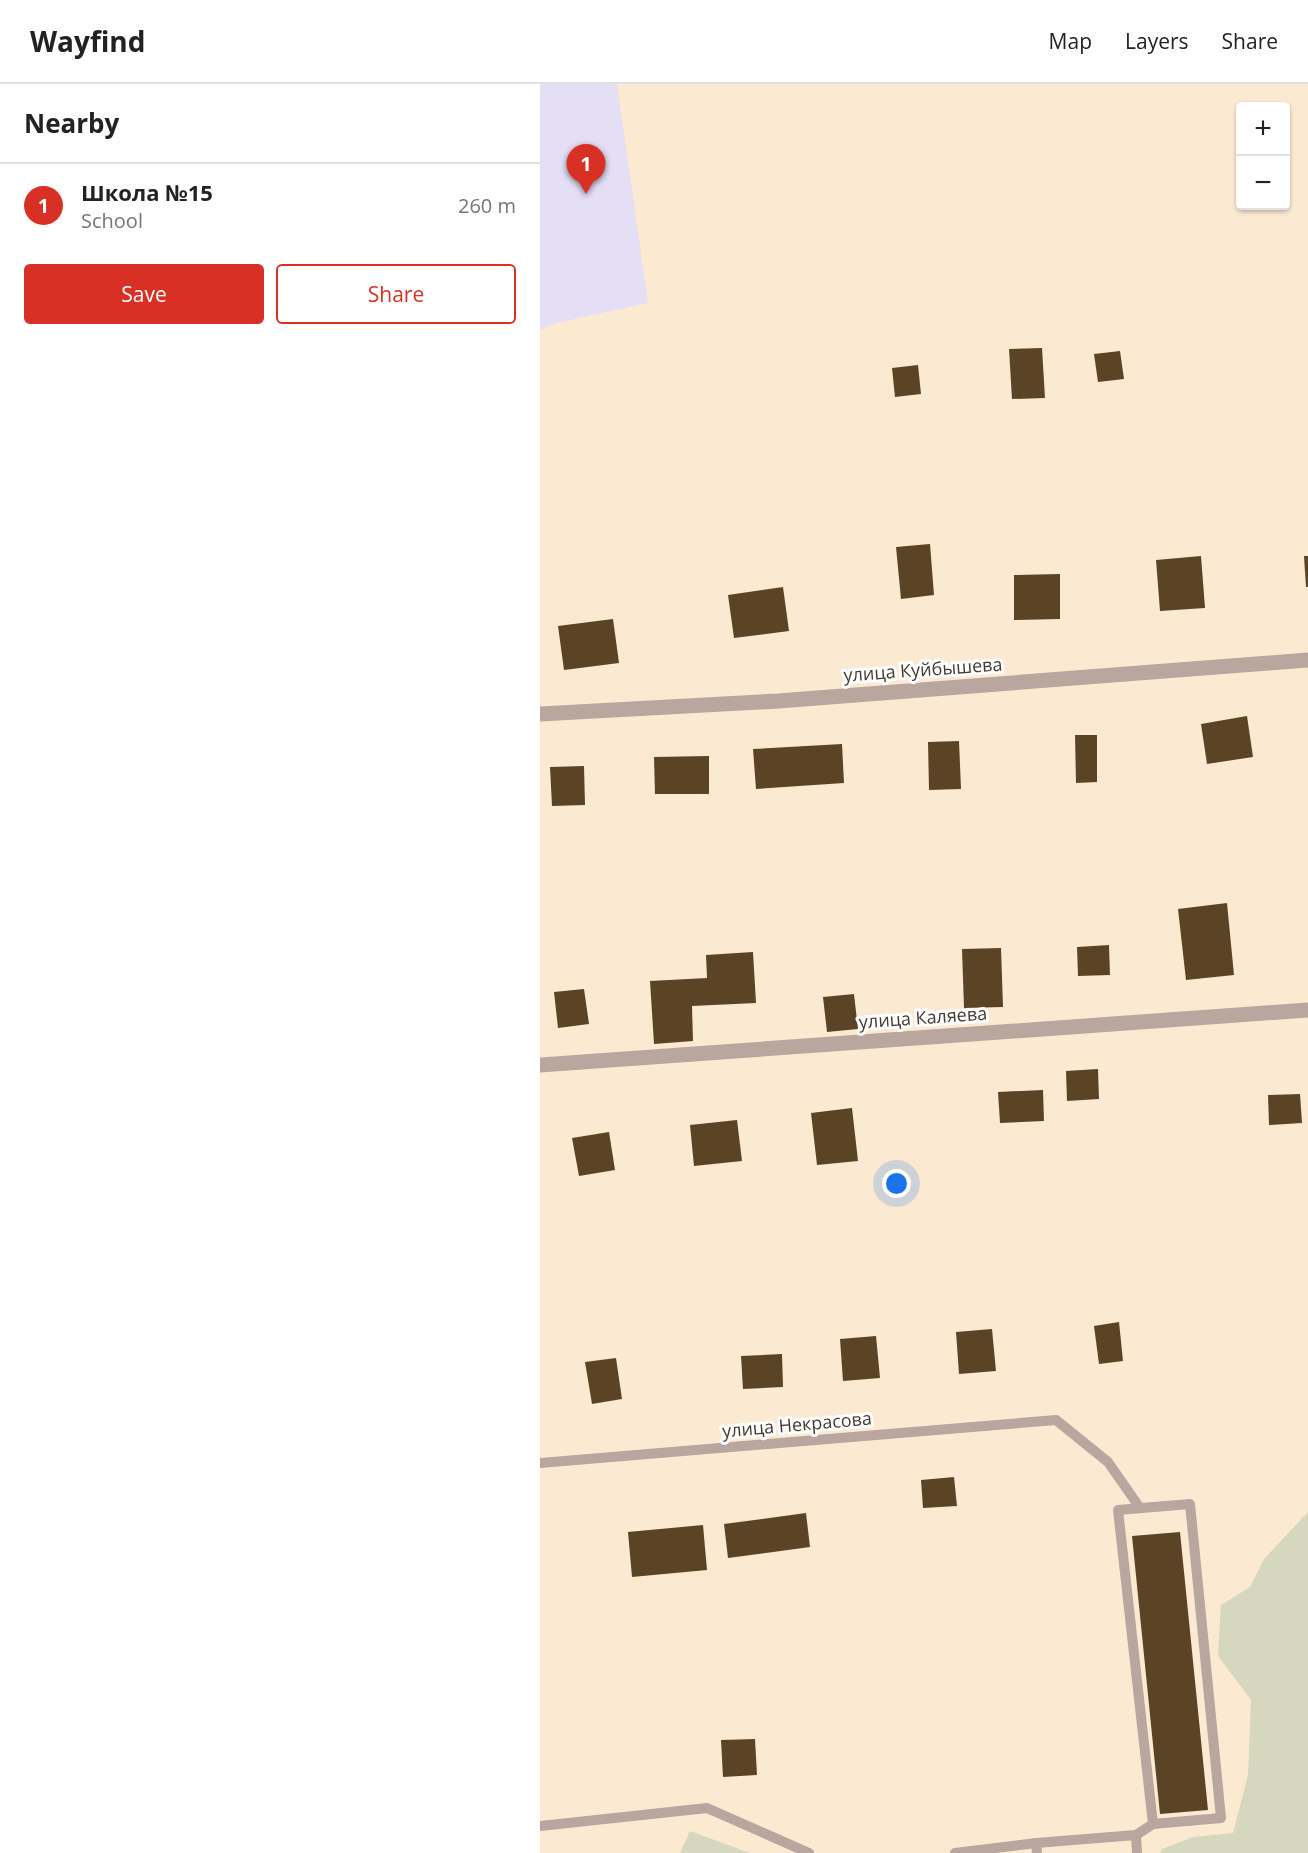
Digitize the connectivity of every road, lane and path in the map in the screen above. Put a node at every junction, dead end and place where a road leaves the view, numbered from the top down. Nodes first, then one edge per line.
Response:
1 (1308, 660) edge
2 (540, 714) edge
3 (1308, 1011) edge
4 (540, 1065) edge
5 (540, 1463) edge
6 (1140, 1508) junction
7 (1153, 1824) junction
8 (540, 1826) edge
9 (1136, 1835) junction
10 (1036, 1848) edge
11 (809, 1853) edge
12 (955, 1853) edge
13 (1137, 1853) edge

1 - 2 street, улица Куйбышева
3 - 4 street, улица Каляева
5 - 6 lane, улица Некрасова
6 - 7 lane
6 - 7 lane
7 - 9 lane
8 - 11 lane
9 - 10 lane
9 - 13 lane
10 - 12 lane

